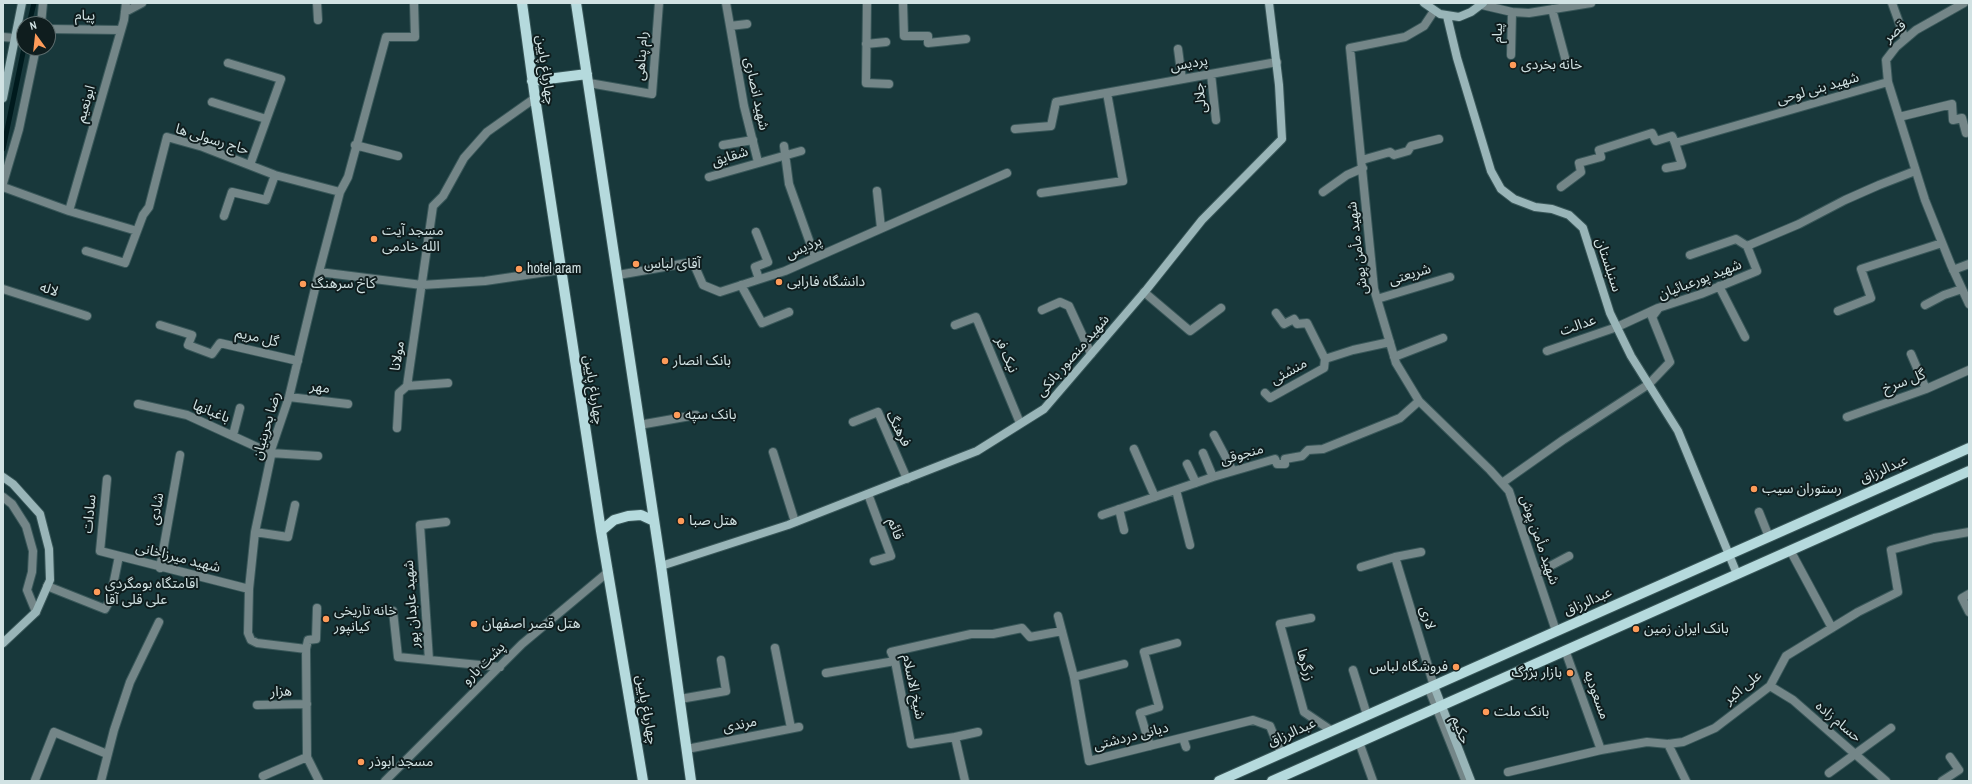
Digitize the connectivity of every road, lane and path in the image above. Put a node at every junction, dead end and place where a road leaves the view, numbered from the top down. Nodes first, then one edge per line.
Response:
1 (22, 3) edge
2 (43, 3) edge
3 (126, 3) edge
4 (142, 3) edge
5 (317, 3) edge
6 (414, 3) edge
7 (522, 3) edge
8 (576, 3) edge
9 (659, 3) edge
10 (726, 3) edge
11 (867, 3) edge
12 (903, 3) edge
13 (1269, 3) edge
14 (1424, 3) edge
15 (1591, 3) edge
16 (1892, 3) edge
17 (1964, 3) edge
18 (1482, 4) edge
19 (1552, 9) junction
20 (125, 12) junction
21 (1434, 12) junction
22 (1512, 12) junction
23 (42, 16) edge
24 (1447, 16) junction
25 (318, 20) dead end
26 (747, 24) dead end
27 (730, 26) junction
28 (56, 29) edge
29 (121, 30) junction
30 (3, 37) edge
31 (15, 38) junction
32 (966, 40) dead end
33 (1905, 40) junction
34 (886, 42) dead end
35 (866, 44) junction
36 (1178, 49) dead end
37 (1510, 55) dead end
38 (34, 56) edge
39 (1277, 62) junction
40 (228, 63) dead end
41 (1567, 65) dead end
42 (6, 73) edge
43 (1211, 74) junction
44 (588, 79) junction
45 (1182, 79) junction
46 (532, 82) junction
47 (1888, 82) junction
48 (889, 84) dead end
49 (1106, 93) junction
50 (3, 98) edge
51 (534, 98) junction
52 (212, 102) dead end
53 (1899, 117) junction
54 (266, 119) junction
55 (1216, 120) dead end
56 (1015, 129) dead end
57 (1969, 132) edge
58 (1439, 139) dead end
59 (753, 140) junction
60 (1675, 143) junction
61 (355, 145) junction
62 (723, 145) dead end
63 (785, 151) junction
64 (801, 151) dead end
65 (398, 156) dead end
66 (758, 162) junction
67 (1362, 164) junction
68 (250, 165) junction
69 (1666, 168) dead end
70 (1915, 171) junction
71 (1007, 173) dead end
72 (275, 175) junction
73 (709, 177) dead end
74 (3, 184) edge
75 (1561, 186) dead end
76 (3, 187) edge
77 (877, 191) dead end
78 (340, 192) junction
79 (1324, 192) dead end
80 (1041, 193) dead end
81 (69, 211) junction
82 (224, 216) dead end
83 (881, 228) junction
84 (137, 231) junction
85 (756, 232) dead end
86 (1942, 243) junction
87 (1747, 246) junction
88 (86, 251) dead end
89 (1690, 255) dead end
90 (815, 257) junction
91 (1969, 264) edge
92 (560, 270) junction
93 (1953, 270) junction
94 (319, 272) junction
95 (618, 275) junction
96 (1450, 277) dead end
97 (759, 279) junction
98 (422, 285) junction
99 (741, 285) junction
100 (1719, 286) junction
101 (3, 288) edge
102 (1962, 289) junction
103 (1144, 292) junction
104 (1377, 299) junction
105 (1925, 304) dead end
106 (1969, 304) edge
107 (1221, 308) dead end
108 (1658, 308) junction
109 (1042, 310) dead end
110 (1838, 311) dead end
111 (789, 312) dead end
112 (1276, 313) dead end
113 (87, 316) dead end
114 (160, 325) dead end
115 (955, 325) dead end
116 (1617, 326) junction
117 (1745, 337) dead end
118 (1443, 338) dead end
119 (1390, 342) junction
120 (1547, 351) dead end
121 (1091, 354) junction
122 (1911, 354) dead end
123 (1394, 357) junction
124 (1325, 359) junction
125 (298, 361) junction
126 (1969, 370) edge
127 (448, 383) dead end
128 (1649, 384) junction
129 (407, 386) junction
130 (1926, 389) junction
131 (1265, 393) dead end
132 (289, 396) junction
133 (1419, 402) junction
134 (138, 404) dead end
135 (348, 404) dead end
136 (240, 408) dead end
137 (696, 415) dead end
138 (1847, 417) dead end
139 (853, 422) dead end
140 (1020, 423) junction
141 (639, 425) junction
142 (397, 428) dead end
143 (233, 435) junction
144 (1214, 435) dead end
145 (1969, 448) edge
146 (1134, 449) dead end
147 (270, 452) junction
148 (773, 452) dead end
149 (1203, 453) dead end
150 (180, 455) dead end
151 (318, 456) dead end
152 (1187, 464) dead end
153 (1233, 471) junction
154 (1969, 471) edge
155 (3, 477) edge
156 (1213, 477) junction
157 (107, 479) dead end
158 (908, 479) junction
159 (1196, 483) junction
160 (1502, 483) junction
161 (1176, 490) junction
162 (868, 494) junction
163 (3, 497) edge
164 (1155, 497) junction
165 (295, 505) dead end
166 (1119, 509) junction
167 (1759, 512) dead end
168 (1102, 515) dead end
169 (654, 521) junction
170 (446, 522) dead end
171 (795, 522) junction
172 (1124, 530) dead end
173 (601, 531) junction
174 (255, 532) junction
175 (1969, 532) edge
176 (1769, 537) junction
177 (1190, 545) dead end
178 (1790, 550) junction
179 (100, 551) joint
180 (1421, 552) dead end
181 (1729, 555) junction
182 (119, 556) junction
183 (1569, 556) dead end
184 (1395, 557) junction
185 (874, 561) dead end
186 (661, 566) junction
187 (1361, 567) dead end
188 (160, 568) junction
189 (608, 572) junction
190 (1536, 573) junction
191 (1737, 574) junction
192 (47, 586) junction
193 (249, 589) junction
194 (1969, 594) edge
195 (317, 608) dead end
196 (393, 611) dead end
197 (36, 612) junction
198 (1969, 612) edge
199 (1058, 616) dead end
200 (1311, 618) dead end
201 (159, 622) dead end
202 (1832, 628) junction
203 (1062, 631) junction
204 (1556, 631) junction
205 (3, 643) edge
206 (1177, 643) dead end
207 (775, 648) dead end
208 (306, 649) junction
209 (1565, 650) junction
210 (429, 660) junction
211 (721, 660) dead end
212 (895, 661) junction
213 (1124, 664) dead end
214 (500, 667) junction
215 (1353, 670) dead end
216 (826, 673) dead end
217 (1074, 676) junction
218 (1770, 686) junction
219 (1431, 687) junction
220 (680, 699) junction
221 (307, 704) junction
222 (257, 705) dead end
223 (1439, 705) junction
224 (1367, 715) junction
225 (1891, 728) dead end
226 (1332, 731) junction
227 (978, 732) dead end
228 (954, 737) junction
229 (1182, 738) junction
230 (1359, 742) junction
231 (1668, 744) junction
232 (1150, 746) junction
233 (1186, 747) dead end
234 (687, 749) junction
235 (1601, 750) junction
236 (1855, 752) junction
237 (107, 754) junction
238 (1281, 754) junction
239 (1950, 756) dead end
240 (307, 757) junction
241 (1508, 772) dead end
242 (1829, 772) dead end
243 (263, 776) dead end
244 (642, 778) edge
245 (35, 780) dead end
246 (101, 781) edge
247 (319, 781) edge
248 (385, 781) edge
249 (691, 781) edge
250 (965, 781) edge
251 (1219, 781) edge
252 (1272, 781) edge
253 (1373, 781) edge
254 (1465, 781) edge
255 (1471, 781) edge
256 (1686, 781) edge
257 (1886, 781) edge
258 (1942, 781) edge

1 - 31 street
2 - 23 street
3 - 20 street, ابونعیم
4 - 20 street
5 - 25 street
6 - 61 street
7 - 46 main road, چهارباغ پایین
8 - 44 main road
9 - 44 street, رام پناهی
10 - 27 street, شهید انصاری
11 - 35 street
12 - 32 street
13 - 39 street, شهید منصور بانکی
14 - 21 street
15 - 19 street
16 - 33 street
17 - 33 street, قصر
18 - 22 street
18 - 24 street
19 - 22 street
19 - 41 street
20 - 29 street, ابونعیم
21 - 24 street
21 - 67 street, شهید مأمن پوش
22 - 37 street, پیام
24 - 116 street, سنبلستان
26 - 27 street
27 - 59 street, شهید انصاری
28 - 29 street, پیام
29 - 81 street, ابونعیم
30 - 31 street
31 - 42 street
33 - 47 street, قصر
34 - 35 street
35 - 48 street
36 - 45 street
38 - 74 street
39 - 43 street, پردیس
39 - 103 street, شهید منصور بانکی
40 - 54 street
42 - 50 street
43 - 45 street, پردیس
43 - 55 street, جلالی
44 - 46 main road
44 - 95 main road
45 - 49 street, پردیس
46 - 51 main road, چهارباغ پایین
47 - 53 street
47 - 60 street, شهید بنی لوحی
49 - 56 street, پردیس
49 - 80 street
51 - 92 main road, چهارباغ پایین
51 - 98 street
52 - 54 street
53 - 57 street
53 - 70 street
54 - 68 street
58 - 67 street
59 - 62 street
59 - 66 street, شهید انصاری
60 - 69 street
60 - 75 street, شهید بنی لوحی
61 - 65 street
61 - 78 street
63 - 64 street
63 - 66 street
63 - 90 street
66 - 73 street, شقایق
67 - 79 street
67 - 104 street, شهید مأمن پوش
68 - 72 street, حاج رسولی ها
68 - 84 street, حاج رسولی ها
70 - 86 street
70 - 87 street, شهید پورعبائیان
71 - 83 street, پردیس
72 - 78 street, حاج رسولی ها
72 - 82 street
76 - 81 street
77 - 83 street
78 - 94 street
81 - 84 street
83 - 90 street, پردیس
84 - 88 street
85 - 97 street
86 - 93 street
86 - 110 street
87 - 89 street
87 - 100 street, شهید پورعبائیان
90 - 97 street, پردیس
91 - 93 street
92 - 98 street
92 - 173 main road, چهارباغ پایین
93 - 102 street
94 - 98 street
94 - 125 street, رضا بحرینیان
95 - 99 street, پردیس
95 - 141 main road
96 - 104 street, شریعتی
97 - 99 street, پردیس
98 - 129 street, مولانا
99 - 111 street
100 - 108 street, شهید پورعبائیان
100 - 117 street
101 - 113 street, لاله
102 - 105 street
102 - 106 street
103 - 107 street
103 - 121 street, شهید منصور بانکی
104 - 119 street, شهید مأمن پوش
108 - 116 street, عدالت
108 - 128 street, شهید پورعبائیان
109 - 121 street
112 - 124 street
114 - 125 street, گل مریم
115 - 140 street, نیک فر
116 - 120 street, عدالت
116 - 128 street, سنبلستان
118 - 123 street
119 - 123 street, شهید مأمن پوش
119 - 124 street, منشئی
121 - 140 street, شهید منصور بانکی
122 - 130 street
123 - 133 street, شهید مأمن پوش
124 - 131 street, منشئی
125 - 132 street, رضا بحرینیان
126 - 130 street, گل سرخ
127 - 129 street
128 - 160 street, شهید پورعبائیان
128 - 181 street, سنبلستان
129 - 142 street, مولانا
130 - 138 street, گل سرخ
132 - 135 street, مهر
132 - 147 street, رضا بحرینیان
133 - 153 street, منجوقی
133 - 160 street, شهید مأمن پوش
134 - 143 street, باغبانها
136 - 143 street
137 - 141 street
139 - 158 street, فرهنگ
140 - 158 street, شهید منصور بانکی
141 - 169 main road
143 - 147 street, باغبانها
144 - 153 street
145 - 176 main road, عبدالرزاق
146 - 164 street
147 - 151 street, باغبانها
147 - 174 street, رضا بحرینیان
148 - 171 street
149 - 156 street
150 - 188 street, شادی
152 - 159 street
153 - 156 street, منجوقی
154 - 178 main road
155 - 192 street
156 - 159 street, منجوقی
157 - 179 street, سادات
158 - 162 street, شهید منصور بانکی
159 - 161 street, منجوقی
160 - 190 street, شهید مأمن پوش
161 - 164 street, منجوقی
161 - 177 street
162 - 171 street, شهید منصور بانکی
162 - 185 street, قائم
163 - 197 street
164 - 166 street, منجوقی
165 - 174 street
166 - 168 street, منجوقی
166 - 172 street
167 - 176 street
169 - 173 main road
169 - 186 main road
170 - 210 street, شهید عابدان پور
171 - 186 street, شهید منصور بانکی
173 - 189 main road, چهارباغ پایین
174 - 193 street, رضا بحرینیان
175 - 202 street, علی اکبر
176 - 181 main road, عبدالرزاق
178 - 191 main road
178 - 202 street
179 - 182 street, شهید میرزاخانی
180 - 184 street
181 - 191 street, سنبلستان
181 - 204 main road, عبدالرزاق
182 - 188 street, شهید میرزاخانی
182 - 192 street
183 - 190 street
184 - 187 street
184 - 219 street, لاری
186 - 220 main road
188 - 193 street, شهید میرزاخانی
189 - 214 street, پشت بارو
189 - 244 main road, چهارباغ پایین
190 - 204 street, شهید مأمن پوش
191 - 209 main road
192 - 197 street
193 - 208 street, رضا بحرینیان
194 - 198 street
195 - 208 street
196 - 210 street
197 - 205 street
199 - 203 street, دیانی دردشتی
200 - 226 street, زرگرها
201 - 237 street
202 - 218 street, علی اکبر
203 - 212 street, شیخ الاسلام
203 - 217 street, دیانی دردشتی
204 - 219 main road, عبدالرزاق
206 - 232 street
207 - 234 street, مرندی
208 - 221 street
209 - 223 main road
209 - 235 street, مسعودیه
210 - 214 street, شهید عابدان پور
211 - 220 street
212 - 216 street
212 - 228 street, شیخ الاسلام
213 - 217 street
214 - 248 street, پشت بارو
215 - 224 street
217 - 232 street, دیانی دردشتی
218 - 231 street, علی اکبر
218 - 236 street, حسام زاده
219 - 223 street
219 - 224 main road, عبدالرزاق
220 - 234 main road
221 - 222 street, هزار
221 - 240 street
223 - 230 main road
223 - 254 lane, حکیم
223 - 255 street, حکیم
224 - 226 main road, عبدالرزاق
225 - 236 street
226 - 238 main road, عبدالرزاق
227 - 228 street
228 - 250 street
229 - 232 street, دیانی دردشتی
229 - 233 street
229 - 238 street, دیانی دردشتی
230 - 252 main road
230 - 253 street
231 - 235 street, علی اکبر
231 - 256 street
234 - 249 main road
235 - 241 street, علی اکبر
236 - 242 street
236 - 257 street, حسام زاده
237 - 245 street
237 - 246 street
238 - 251 main road, عبدالرزاق
239 - 258 street
240 - 243 street
240 - 247 street

